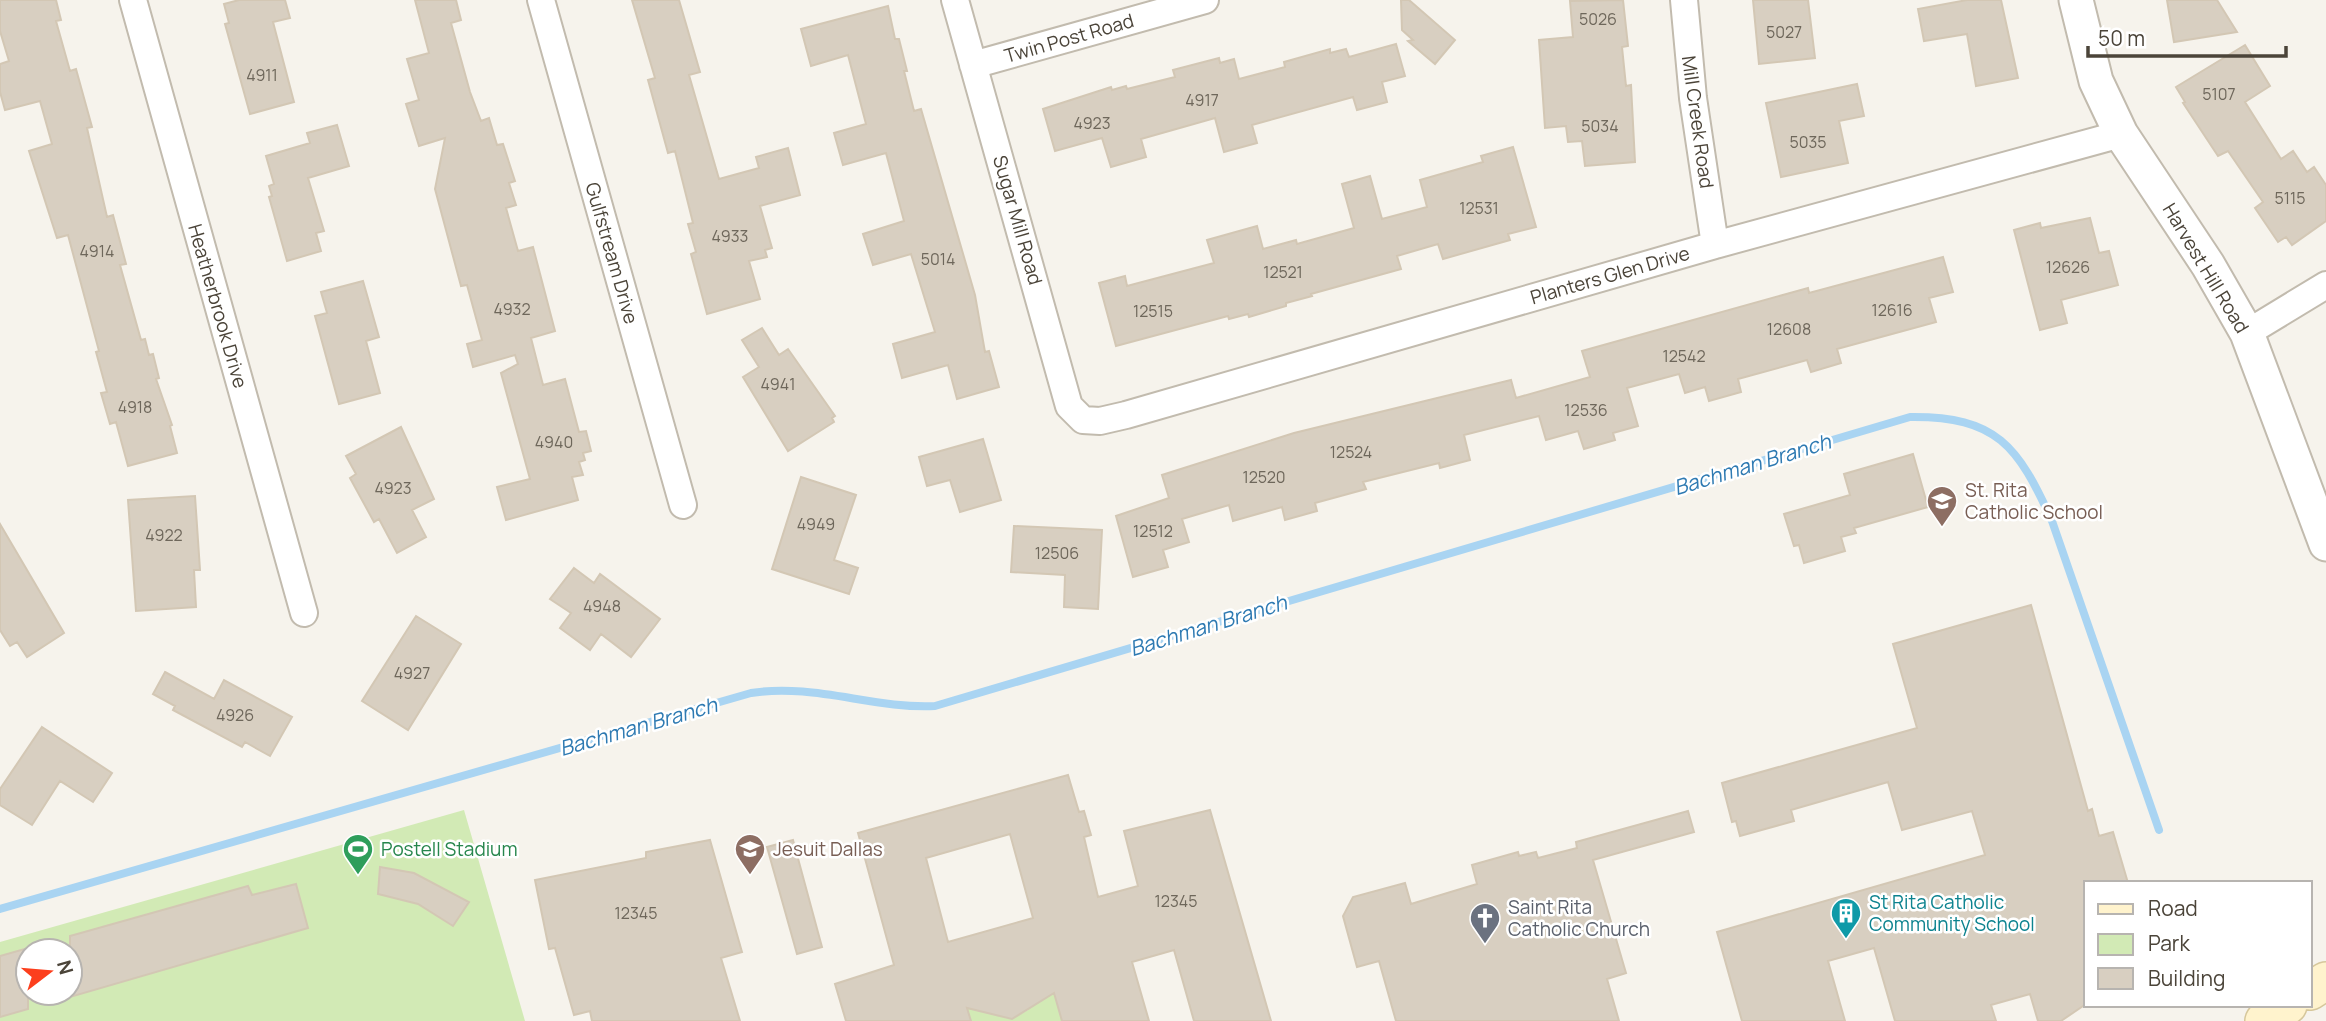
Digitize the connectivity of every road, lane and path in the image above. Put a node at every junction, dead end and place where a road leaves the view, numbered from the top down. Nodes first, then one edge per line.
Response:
1 (133, 0) edge
2 (541, 0) edge
3 (955, 0) edge
4 (1205, 0) edge
5 (1684, 0) edge
6 (2076, 0) edge
7 (973, 65) junction
8 (2121, 134) junction
9 (1716, 244) junction
10 (2326, 285) edge
11 (2247, 332) junction
12 (1100, 421) joint
13 (683, 505) dead end
14 (2326, 544) edge
15 (304, 613) dead end
16 (2285, 1007) edge
17 (2264, 1021) edge

1 - 15 street, Heatherbrook Drive
2 - 13 street, Gulfstream Drive
3 - 7 street, Sugar Mill Road
4 - 7 street, Twin Post Road
5 - 9 street, Mill Creek Road
6 - 8 street, Harvest Hill Road
7 - 12 street, Sugar Mill Road
8 - 9 street, Planters Glen Drive
8 - 11 street, Harvest Hill Road
9 - 12 street, Planters Glen Drive
10 - 11 street
11 - 14 street, Harvest Hill Road
16 - 17 main road

